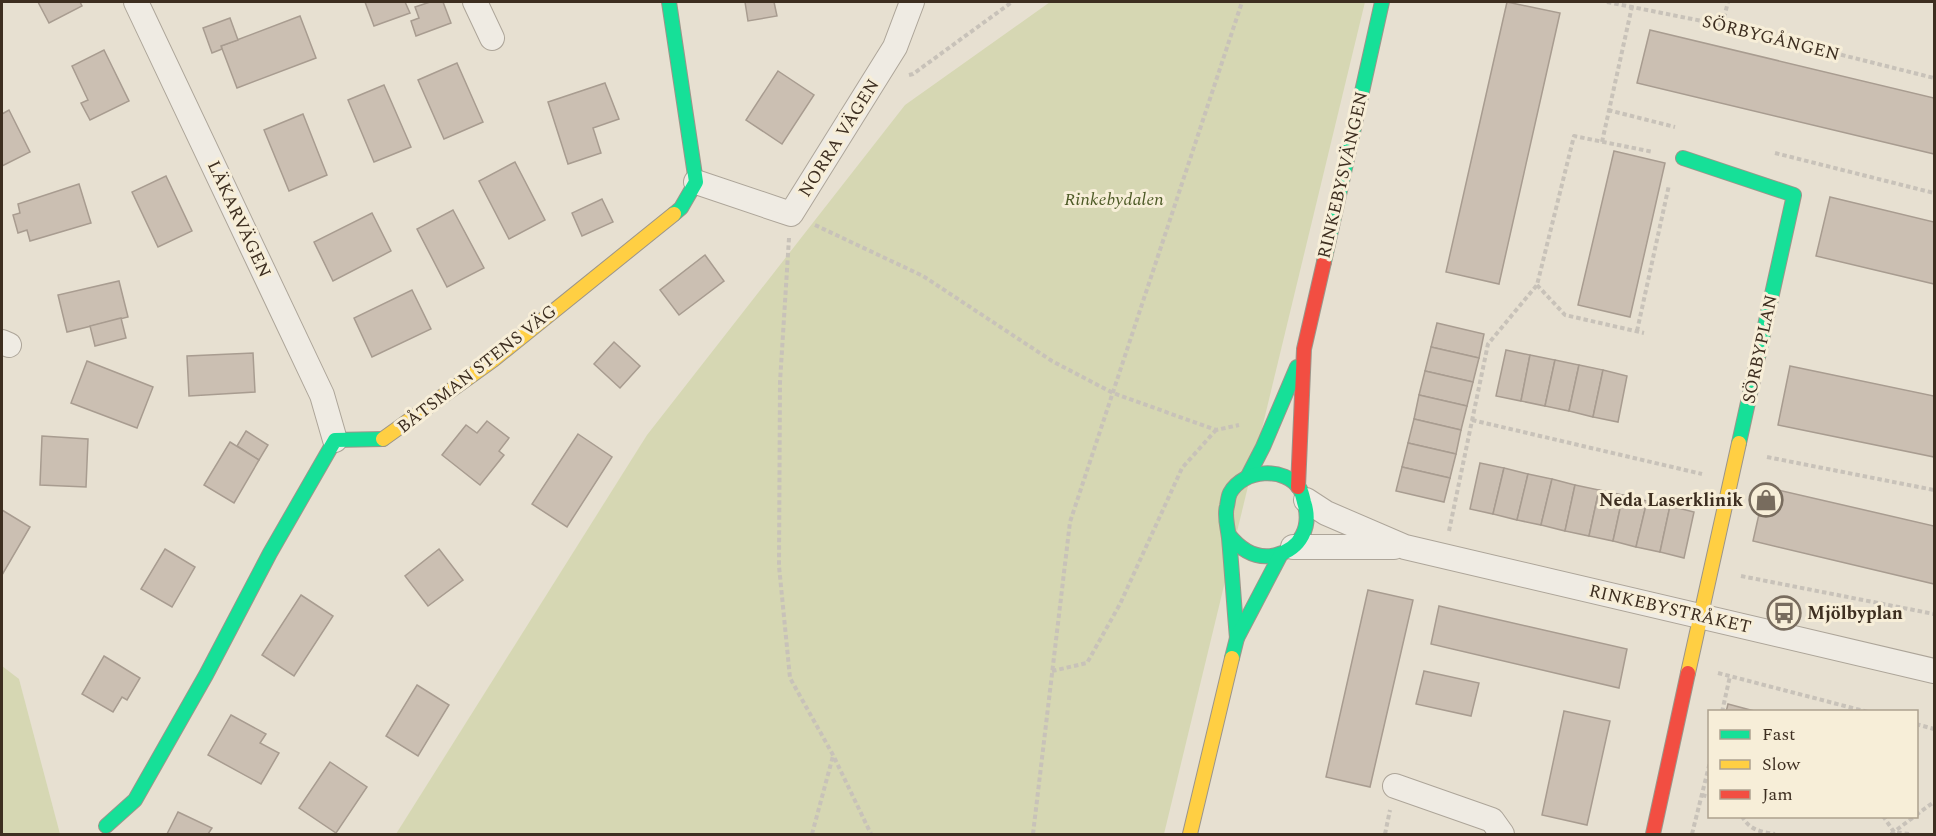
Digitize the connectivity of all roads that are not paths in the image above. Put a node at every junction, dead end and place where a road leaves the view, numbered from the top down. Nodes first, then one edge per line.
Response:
1 (136, 2) edge
2 (476, 2) edge
3 (669, 2) edge
4 (912, 2) edge
5 (1382, 2) edge
6 (492, 38) dead end
7 (1679, 157) road end
8 (696, 182) junction
9 (1304, 349) junction
10 (335, 440) junction
11 (1248, 476) junction
12 (1302, 493) junction
13 (1228, 536) junction
14 (1405, 547) junction
15 (1287, 551) junction
16 (1700, 616) junction
17 (1237, 638) junction
18 (1935, 671) edge
19 (1395, 786) dead end
20 (106, 826) dead end
21 (1190, 834) edge
22 (1502, 834) edge
23 (1653, 834) edge

1 - 10 street, LÄKARVÄGEN
2 - 6 street
3 - 8 street
4 - 8 street, NORRA VÄGEN
5 - 9 street, RINKEBYSVÄNGEN
7 - 16 street, SÖRBYPLAN
8 - 10 street, BÅTSMAN STENS VÄG
9 - 11 street, RINKEBYSVÄNGEN
9 - 12 street, RINKEBYSVÄNGEN
10 - 20 street
11 - 12 street
11 - 13 street, RINKEBYSVÄNGEN
12 - 14 street, RINKEBYSTRÅKET
12 - 15 street, RINKEBYSVÄNGEN
13 - 15 street
13 - 17 street, RINKEBYSVÄNGEN
14 - 15 street, RINKEBYSTRÅKET
14 - 16 street, RINKEBYSTRÅKET
15 - 17 street, RINKEBYSVÄNGEN
16 - 18 street, RINKEBYSTRÅKET
16 - 23 street
17 - 21 street, RINKEBYSVÄNGEN
19 - 22 street

